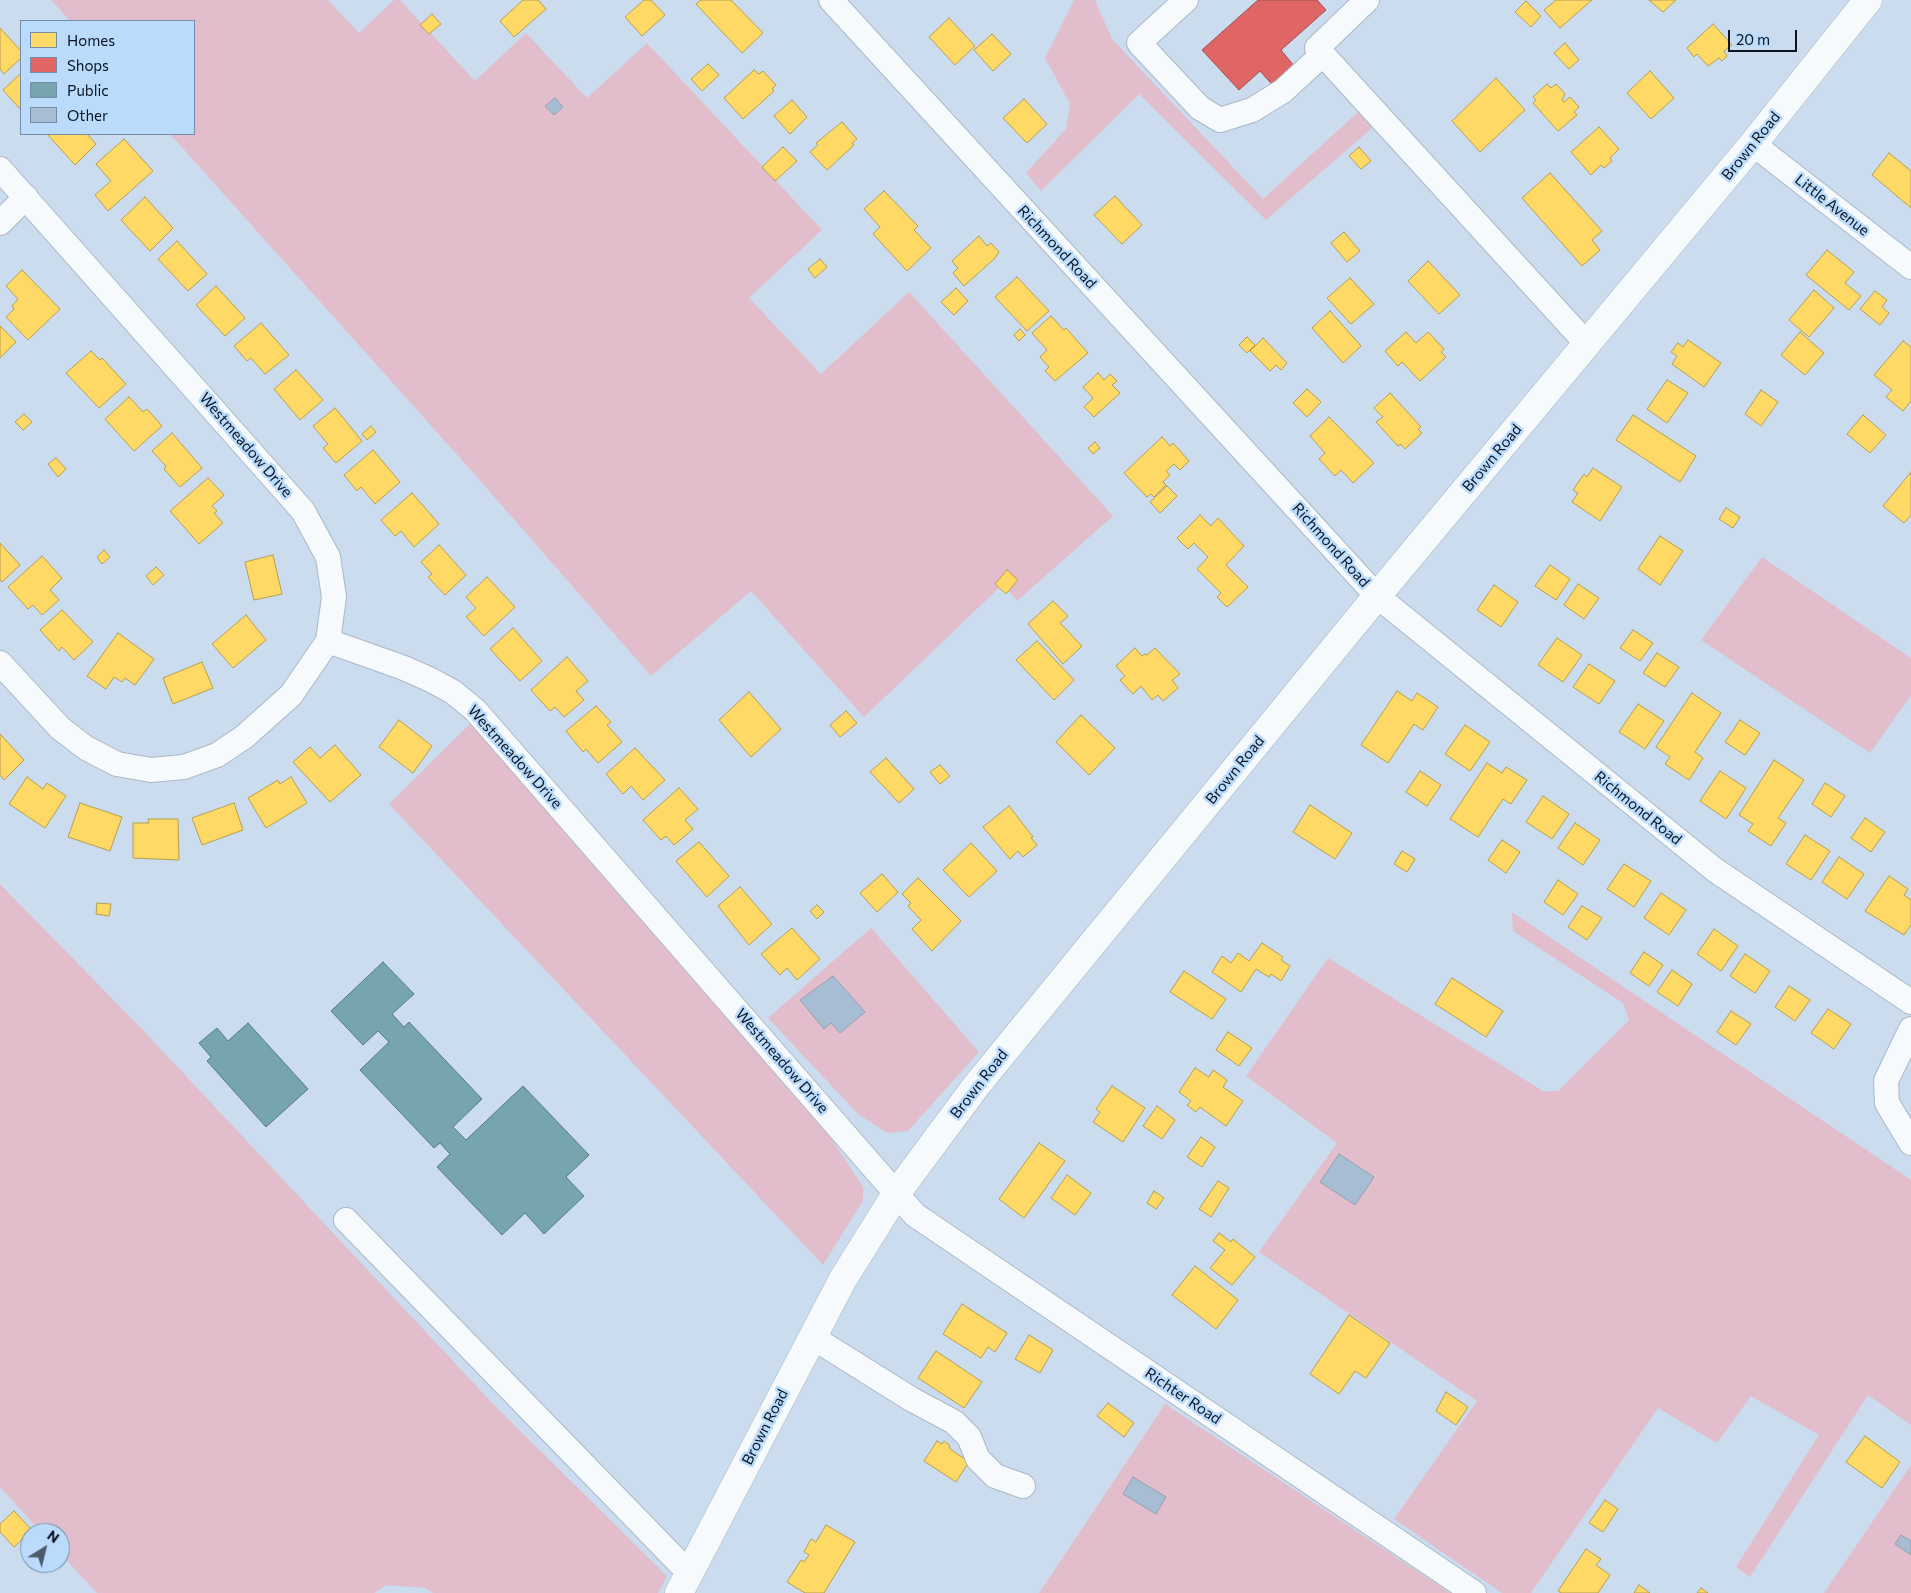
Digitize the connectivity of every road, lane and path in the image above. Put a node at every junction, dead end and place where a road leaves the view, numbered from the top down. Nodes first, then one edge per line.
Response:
1 (831, 0) edge
2 (1186, 0) edge
3 (1367, 0) edge
4 (1868, 0) edge
5 (1323, 54) junction
6 (1753, 144) junction
7 (0, 168) edge
8 (26, 198) junction
9 (0, 223) edge
10 (1911, 267) edge
11 (1587, 344) junction
12 (1377, 596) junction
13 (328, 641) junction
14 (0, 663) edge
15 (1911, 1002) edge
16 (1911, 1029) edge
17 (1911, 1143) edge
18 (896, 1194) junction
19 (346, 1220) dead end
20 (812, 1337) junction
21 (1023, 1486) dead end
22 (684, 1583) edge
23 (1474, 1593) edge

1 - 12 street, Richmond Road
2 - 5 street
3 - 5 street
4 - 6 main road, Brown Road
5 - 11 street
6 - 10 street, Little Avenue
6 - 11 main road, Brown Road
7 - 8 street, Westmeadow Drive
8 - 9 street
8 - 13 street, Westmeadow Drive
11 - 12 main road, Brown Road
12 - 15 street, Richmond Road
12 - 18 main road, Brown Road
13 - 14 street
13 - 18 street, Westmeadow Drive
16 - 17 street
18 - 20 main road, Brown Road
18 - 23 street, Richter Road
19 - 22 street
20 - 21 street
20 - 22 main road, Brown Road

